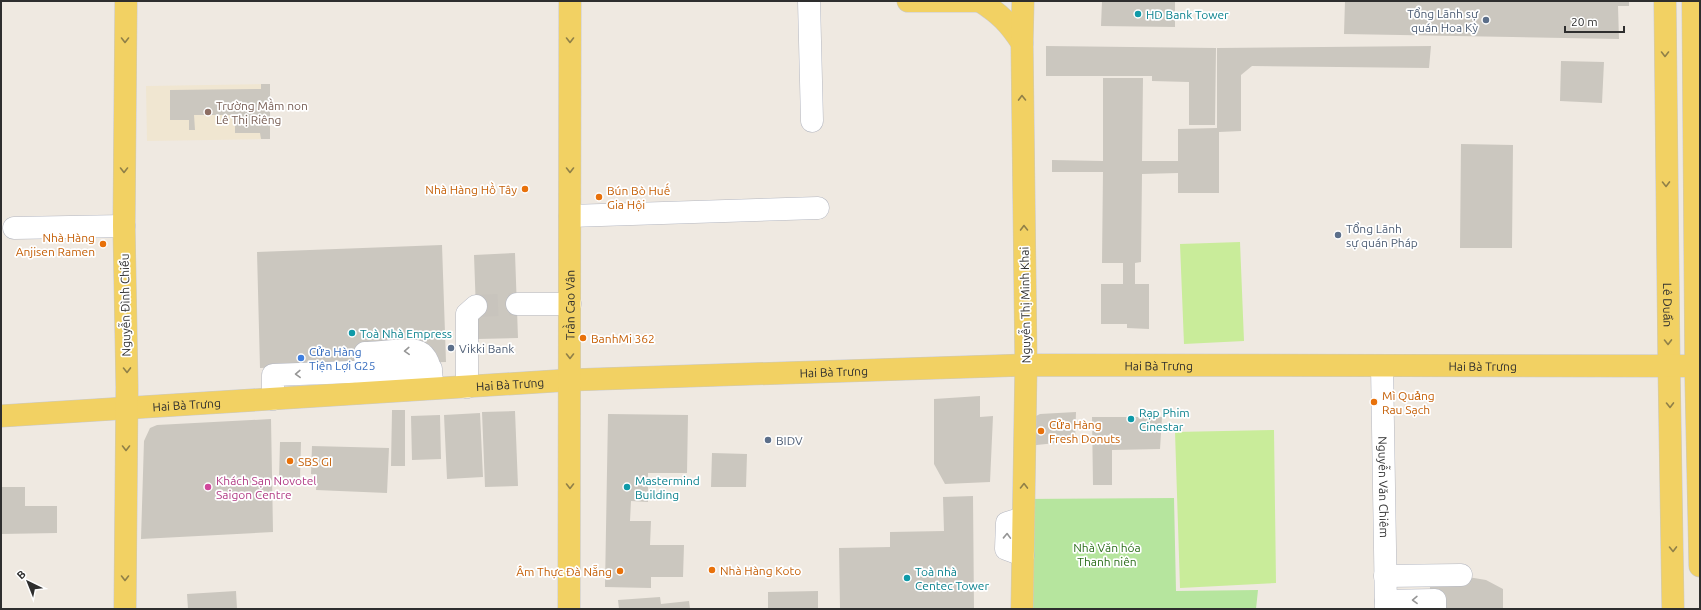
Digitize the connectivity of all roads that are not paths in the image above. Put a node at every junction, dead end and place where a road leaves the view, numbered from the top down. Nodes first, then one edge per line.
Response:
1 (126, 1) edge
2 (570, 1) edge
3 (809, 1) edge
4 (908, 1) edge
5 (981, 1) edge
6 (1023, 1) edge
7 (1665, 1) edge
8 (1694, 1) edge
9 (1697, 27) edge
10 (1022, 43) junction
11 (1696, 119) edge
12 (812, 121) dead end
13 (1666, 135) junction
14 (818, 208) dead end
15 (570, 216) junction
16 (124, 226) junction
17 (14, 228) dead end
18 (517, 304) tunnel mouth
19 (570, 304) junction
20 (476, 306) dead end
21 (1026, 365) junction
22 (1382, 366) junction
23 (1669, 366) junction
24 (1698, 366) edge
25 (365, 371) junction
26 (432, 379) junction
27 (570, 380) junction
28 (467, 387) junction
29 (367, 393) junction
30 (273, 399) junction
31 (127, 409) junction
32 (1, 416) edge
33 (1672, 526) junction
34 (1699, 526) edge
35 (1700, 566) edge
36 (1461, 575) dead end
37 (1386, 576) junction
38 (1386, 605) edge
39 (125, 609) edge
40 (569, 609) edge
41 (1022, 609) edge
42 (1435, 609) edge
43 (1674, 609) edge

1 -> 16 main road, Nguyễn Đình Chiểu
2 -> 15 main road, Trần Cao Vân
3 - 12 street
4 - 5 main road
5 - 10 main road
6 - 10 main road, Nguyễn Thị Minh Khai
7 -> 13 main road, Lê Duẩn
8 - 9 main road
9 - 11 main road
21 -> 10 main road, Nguyễn Thị Minh Khai
11 - 13 main road
11 - 24 main road
13 -> 23 main road, Lê Duẩn
14 - 15 street
15 - 19 main road, Trần Cao Vân
16 - 17 street
16 -> 31 main road, Nguyễn Đình Chiểu
18 - 19 street
19 -> 27 main road, Trần Cao Vân
20 - 28 street
21 - 22 main road, Hai Bà Trưng
21 - 27 main road, Hai Bà Trưng
41 -> 21 main road, Nguyễn Thị Minh Khai
22 - 23 main road, Hai Bà Trưng
22 - 37 street, Nguyễn Văn Chiêm
23 - 24 main road, Hai Bà Trưng
23 -> 33 main road, Lê Duẩn
24 - 34 main road
26 -> 25 street
25 - 29 street
25 -> 30 street
26 - 28 main road, Hai Bà Trưng
26 - 29 main road, Hai Bà Trưng
27 - 28 main road, Hai Bà Trưng
27 -> 40 main road, Trần Cao Vân
29 - 30 main road, Hai Bà Trưng
30 - 31 main road, Hai Bà Trưng
31 - 32 main road, Hai Bà Trưng
31 -> 39 main road, Nguyễn Đình Chiểu
33 - 34 main road
33 -> 43 main road, Lê Duẩn
34 - 35 main road
36 - 37 street
37 - 38 street, Nguyễn Văn Chiêm
42 -> 38 street

